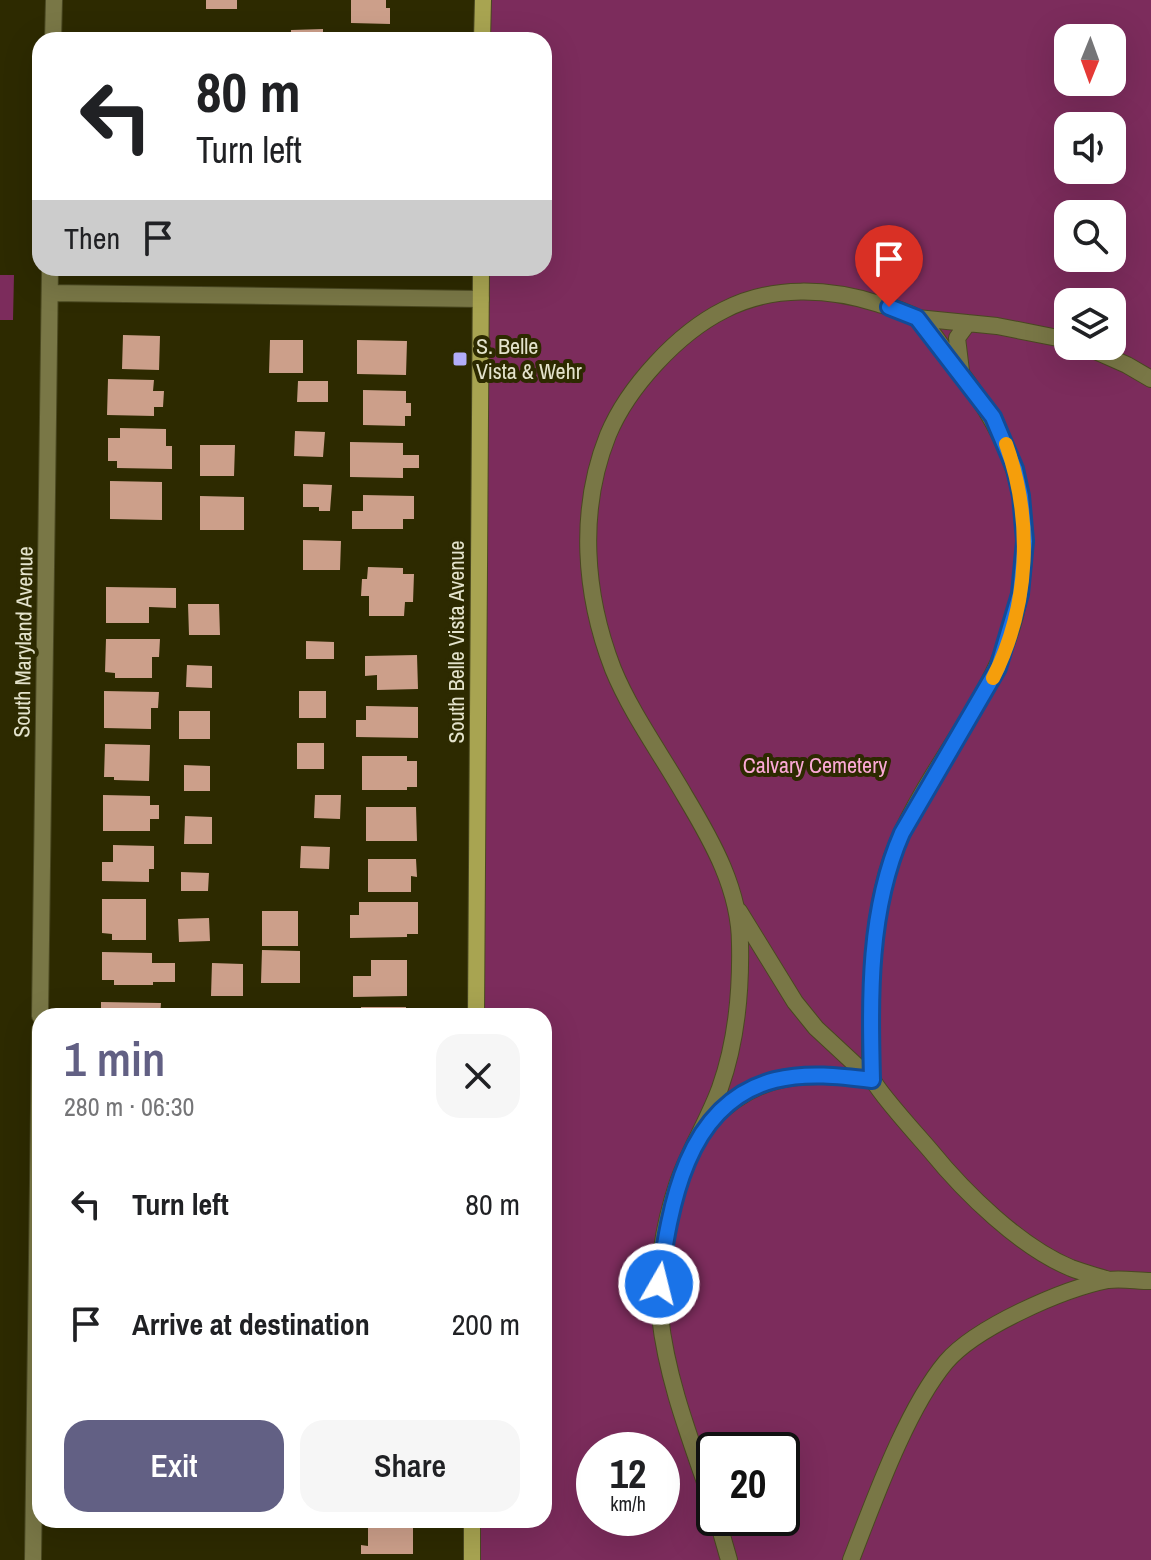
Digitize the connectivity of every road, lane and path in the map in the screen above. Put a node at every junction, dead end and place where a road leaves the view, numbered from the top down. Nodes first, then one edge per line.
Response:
1 (54, 0) edge
2 (483, 0) edge
3 (53, 32) edge
4 (482, 32) edge
5 (50, 276) edge
6 (481, 276) edge
7 (50, 293) junction
8 (481, 299) junction
9 (917, 318) junction
10 (968, 323) junction
11 (1054, 337) edge
12 (1116, 360) edge
13 (961, 373) junction
14 (1151, 379) edge
15 (738, 910) junction
16 (40, 1008) edge
17 (476, 1008) edge
18 (872, 1080) junction
19 (703, 1129) junction
20 (1109, 1280) junction
21 (1151, 1281) edge
22 (696, 1450) edge
23 (33, 1528) edge
24 (472, 1528) edge
25 (722, 1536) edge
26 (33, 1560) edge
27 (472, 1560) edge
28 (729, 1560) edge
29 (851, 1560) edge

1 - 3 street
2 - 4 street
5 - 7 street, South Maryland Avenue
6 - 8 street, South Belle Vista Avenue
7 - 8 street
7 - 16 street, South Maryland Avenue
8 - 17 street, South Belle Vista Avenue
9 - 10 street
9 - 13 street
9 - 15 street
10 - 11 street
10 - 13 street
12 - 14 street
13 - 18 street
15 - 18 street
15 - 19 street
18 - 19 street
18 - 20 street
19 - 22 street
20 - 21 street
20 - 29 street
23 - 26 street
24 - 27 street
25 - 28 street

